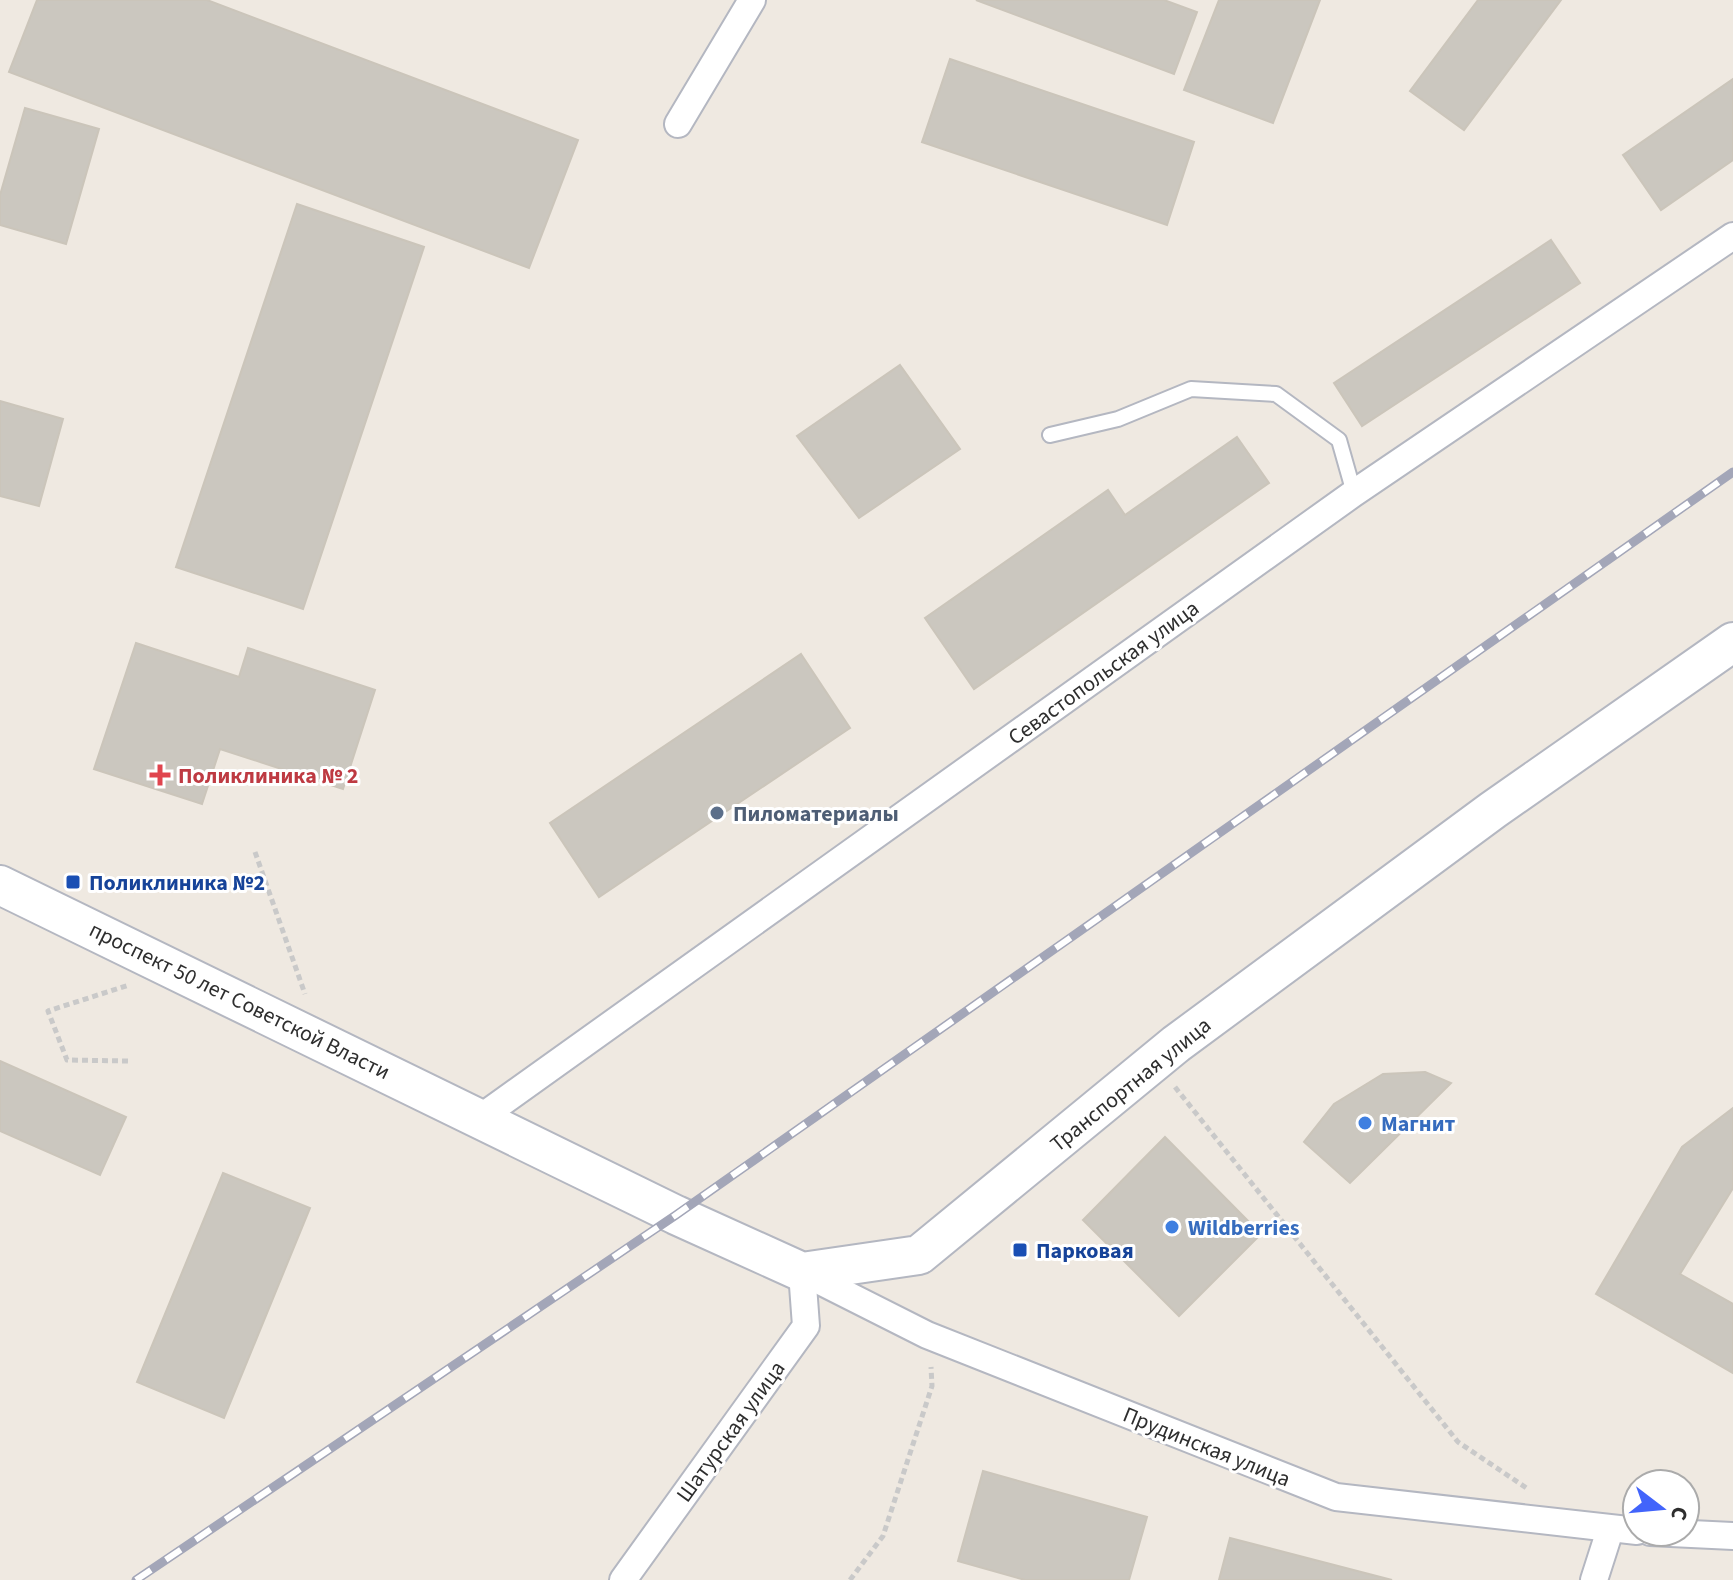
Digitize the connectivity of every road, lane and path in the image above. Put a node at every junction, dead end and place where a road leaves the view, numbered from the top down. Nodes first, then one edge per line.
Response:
1 (752, 0) edge
2 (678, 124) dead end
3 (1733, 236) edge
4 (1050, 435) dead end
5 (1354, 493) junction
6 (1733, 642) edge
7 (255, 852) dead end
8 (0, 885) edge
9 (179, 970) junction
10 (322, 1040) junction
11 (128, 1061) dead end
12 (1156, 1063) junction
13 (480, 1118) junction
14 (802, 1272) junction
15 (927, 1335) junction
16 (1575, 1521) junction
17 (1610, 1530) junction
18 (1621, 1530) edge
19 (1701, 1534) edge
20 (1733, 1536) edge
21 (623, 1580) edge
22 (850, 1580) edge
23 (1594, 1580) edge

1 - 2 street
3 - 5 street, Севастопольская улица
4 - 5 lane
5 - 13 street, Севастопольская улица
6 - 12 street, Транспортная улица
7 - 10 path
8 - 9 street, проспект 50 лет Советской Власти
9 - 10 street, проспект 50 лет Советской Власти
9 - 11 path
10 - 13 street, проспект 50 лет Советской Власти
12 - 14 street, Транспортная улица
12 - 16 path
13 - 14 street
14 - 15 street, Прудинская улица
14 - 21 street, Шатурская улица
15 - 16 street, Прудинская улица
15 - 22 path
16 - 17 street, Прудинская улица
17 - 18 street, Прудинская улица
17 - 23 street
19 - 20 street

